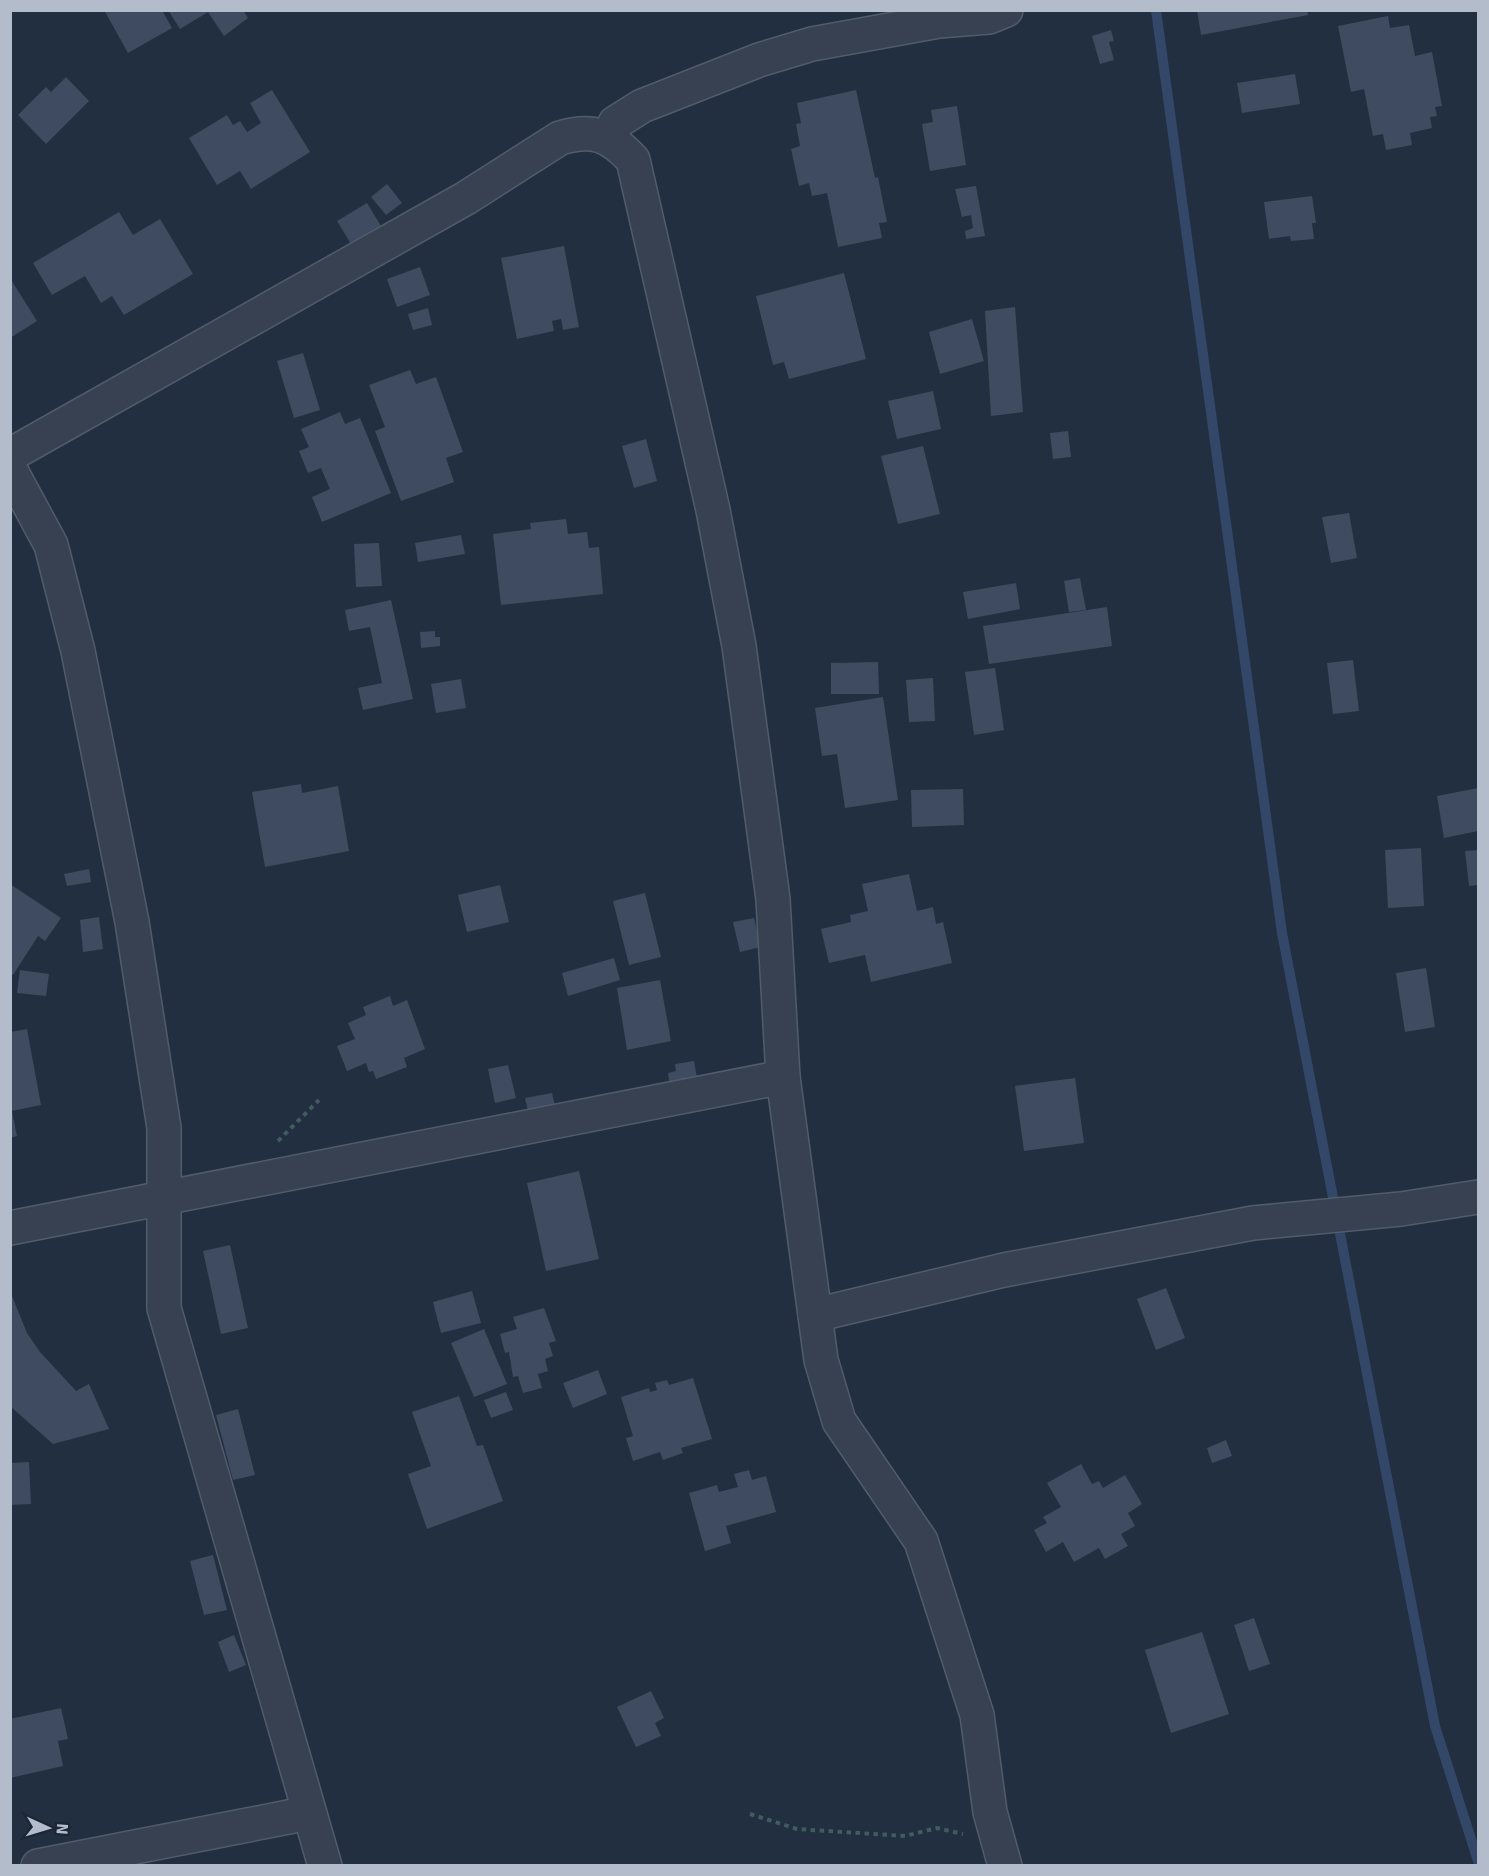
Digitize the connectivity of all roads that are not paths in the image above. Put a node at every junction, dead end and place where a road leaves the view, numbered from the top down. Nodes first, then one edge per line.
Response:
1 (1006, 10) edge
2 (608, 138) junction
3 (10, 455) edge
4 (10, 469) edge
5 (783, 1077) junction
6 (1479, 1197) edge
7 (164, 1198) junction
8 (10, 1228) edge
9 (815, 1315) junction
10 (309, 1813) junction
11 (1002, 1854) edge
12 (38, 1866) edge
13 (325, 1866) edge

1 - 2 street
2 - 3 street
2 - 5 street
4 - 7 street
5 - 7 street
5 - 9 street
6 - 9 street
7 - 8 street
7 - 10 street
9 - 11 street
10 - 12 street
10 - 13 street

